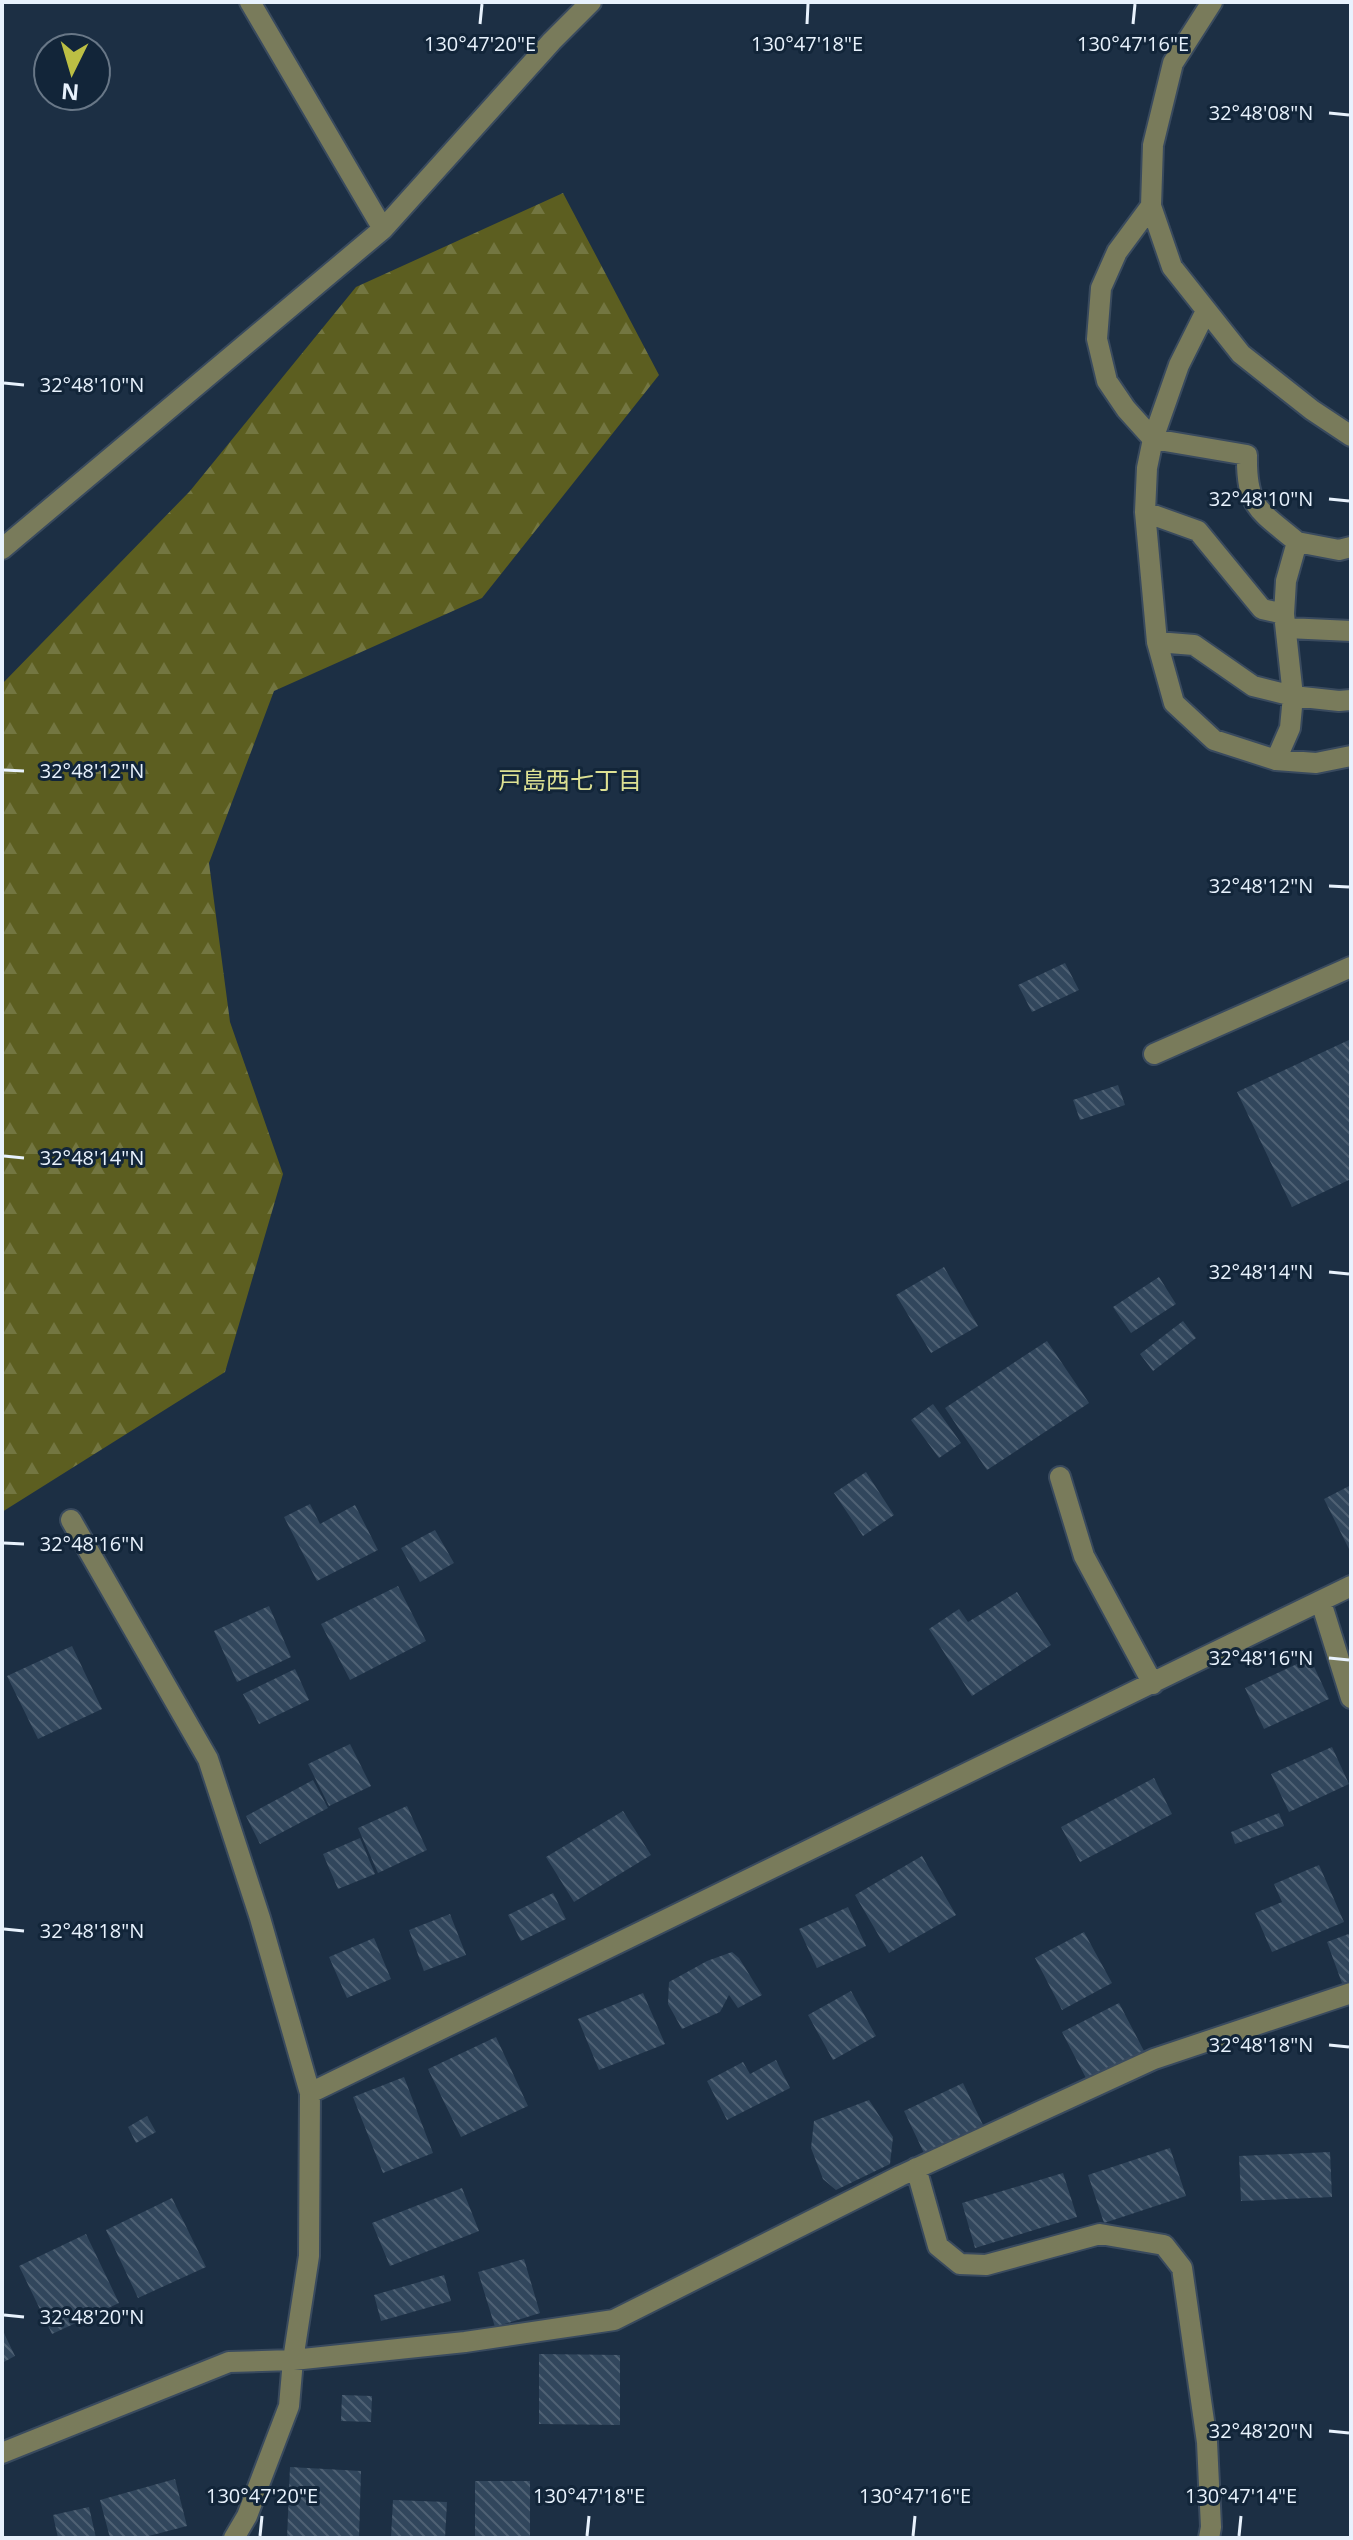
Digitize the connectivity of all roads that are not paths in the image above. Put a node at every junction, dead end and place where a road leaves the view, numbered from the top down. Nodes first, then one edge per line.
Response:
1 (250, 2) edge
2 (591, 2) edge
3 (1212, 2) edge
4 (1151, 206) junction
5 (383, 229) junction
6 (1206, 311) junction
7 (1351, 436) edge
8 (1153, 439) junction
9 (1145, 512) junction
10 (1297, 542) junction
11 (1351, 547) edge
12 (2, 549) edge
13 (1286, 621) junction
14 (1351, 631) edge
15 (1157, 642) junction
16 (1293, 696) junction
17 (1351, 700) edge
18 (1351, 756) edge
19 (1276, 760) junction
20 (1351, 967) edge
21 (1154, 1054) dead end
22 (1060, 1477) dead end
23 (71, 1520) dead end
24 (1351, 1586) edge
25 (1321, 1602) junction
26 (1153, 1684) junction
27 (1351, 1698) edge
28 (1351, 1993) edge
29 (310, 2093) junction
30 (916, 2168) junction
31 (293, 2360) junction
32 (2, 2453) edge
33 (234, 2538) edge
34 (1209, 2538) edge

1 - 5 street
2 - 5 street
3 - 4 street
4 - 6 street
4 - 8 street
5 - 12 street
6 - 7 street
6 - 8 street
8 - 9 street
8 - 10 street
9 - 13 street
9 - 15 street
10 - 11 street
10 - 13 street
13 - 14 street
13 - 16 street
15 - 16 street
15 - 19 street
16 - 17 street
16 - 19 street
18 - 19 street
20 - 21 street
22 - 26 street
23 - 29 street
24 - 25 street
25 - 26 street
25 - 27 street
26 - 29 street
28 - 30 street
29 - 31 street
30 - 31 street
30 - 34 street
31 - 32 street
31 - 33 street

